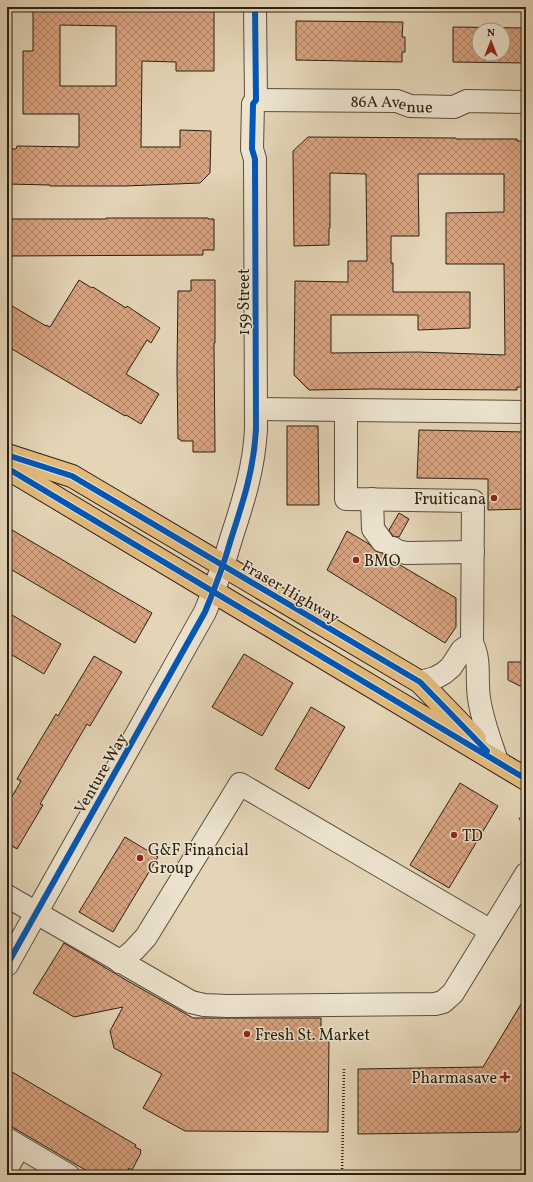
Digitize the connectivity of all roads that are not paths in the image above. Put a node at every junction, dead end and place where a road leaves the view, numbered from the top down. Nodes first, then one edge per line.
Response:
1 (255, 7) edge
2 (256, 100) junction
3 (526, 102) edge
4 (256, 409) junction
5 (346, 410) junction
6 (526, 412) edge
7 (7, 455) edge
8 (7, 468) edge
9 (372, 499) junction
10 (473, 552) junction
11 (223, 566) junction
12 (214, 592) junction
13 (472, 643) junction
14 (420, 682) junction
15 (497, 761) junction
16 (526, 778) edge
17 (526, 874) edge
18 (7, 896) edge
19 (37, 914) junction
20 (491, 931) junction
21 (120, 962) junction
22 (7, 965) edge
23 (13, 1143) edge
24 (7, 1168) edge
25 (68, 1175) edge

1 - 2 street, 159 Street
2 - 3 street, 86A Avenue
2 - 4 street, 159 Street
4 - 5 street
4 - 11 street, 159 Street
5 - 6 street
5 - 9 street
7 - 11 main road, Fraser Highway
8 - 12 main road, Fraser Highway
9 - 10 street
9 - 10 street
10 - 13 street
11 - 12 street, 159 Street
11 - 14 main road, Fraser Highway
12 - 15 main road, Fraser Highway
12 - 19 street, Venture Way
13 - 14 street
13 - 15 street
14 - 15 main road, Fraser Highway
15 - 16 main road, Fraser Highway
17 - 20 street
18 - 19 street
19 - 21 street
19 - 22 street, Venture Way
20 - 21 street
20 - 21 street
23 - 24 street
23 - 25 street

